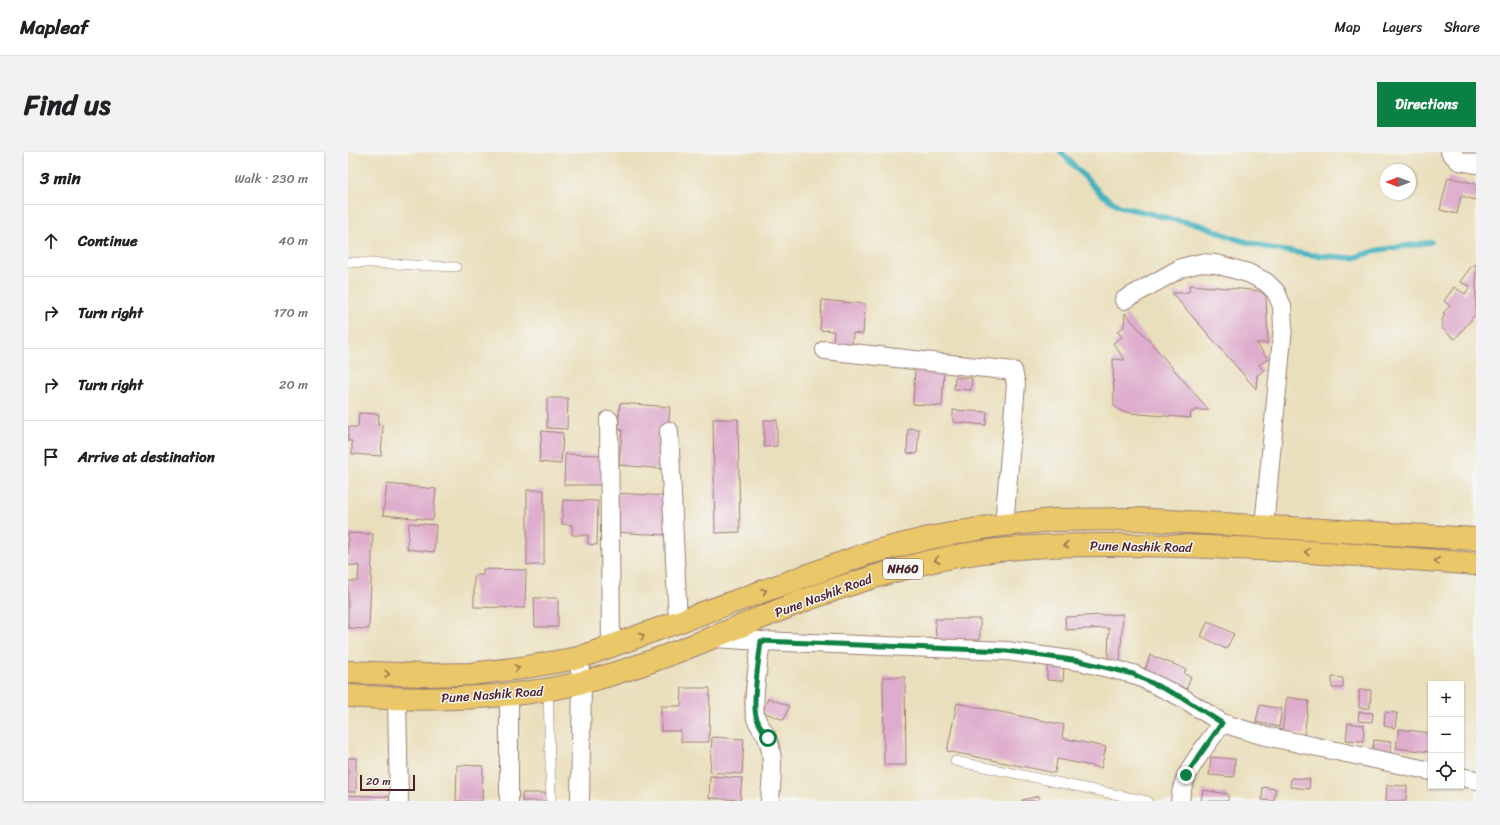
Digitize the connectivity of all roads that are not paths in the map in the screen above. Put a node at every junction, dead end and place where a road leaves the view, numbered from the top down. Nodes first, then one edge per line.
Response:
1 (1450, 152) edge
2 (1476, 164) edge
3 (348, 262) edge
4 (456, 267) dead end
5 (1124, 300) dead end
6 (825, 350) dead end
7 (609, 420) dead end
8 (669, 431) dead end
9 (1004, 525) junction
10 (1264, 527) junction
11 (1476, 539) edge
12 (1476, 564) edge
13 (678, 623) junction
14 (714, 638) junction
15 (761, 641) junction
16 (611, 647) junction
17 (578, 658) junction
18 (348, 672) edge
19 (582, 683) junction
20 (548, 689) junction
21 (509, 695) junction
22 (348, 696) edge
23 (397, 699) junction
24 (1222, 723) junction
25 (955, 762) dead end
26 (1428, 770) edge
27 (1464, 778) edge
28 (1476, 780) edge
29 (399, 801) edge
30 (509, 801) edge
31 (551, 801) edge
32 (580, 801) edge
33 (770, 801) edge
34 (1147, 801) edge
35 (1180, 801) edge

1 - 2 street
3 - 4 lane
5 - 10 street
6 - 9 street
7 - 16 street
8 - 13 street
9 - 10 highway, Pune Nashik Road / NH60
13 -> 9 highway, Pune Nashik Road / NH60
10 - 11 highway, Pune Nashik Road / NH60
12 -> 14 highway, Pune Nashik Road / NH60
16 -> 13 highway, Pune Nashik Road / NH60
14 - 15 street
14 - 19 highway, Pune Nashik Road / NH60
15 - 24 street
15 - 33 street
16 - 17 highway, Pune Nashik Road / NH60
18 -> 17 highway, Pune Nashik Road / NH60
17 - 19 street
19 - 20 highway, Pune Nashik Road / NH60
19 - 32 street
20 - 21 highway, Pune Nashik Road / NH60
20 - 31 lane
21 - 23 highway, Pune Nashik Road / NH60
21 - 30 street
22 - 23 highway, Pune Nashik Road / NH60
23 - 29 street
24 - 26 street
24 - 35 street
25 - 34 lane
27 - 28 street

